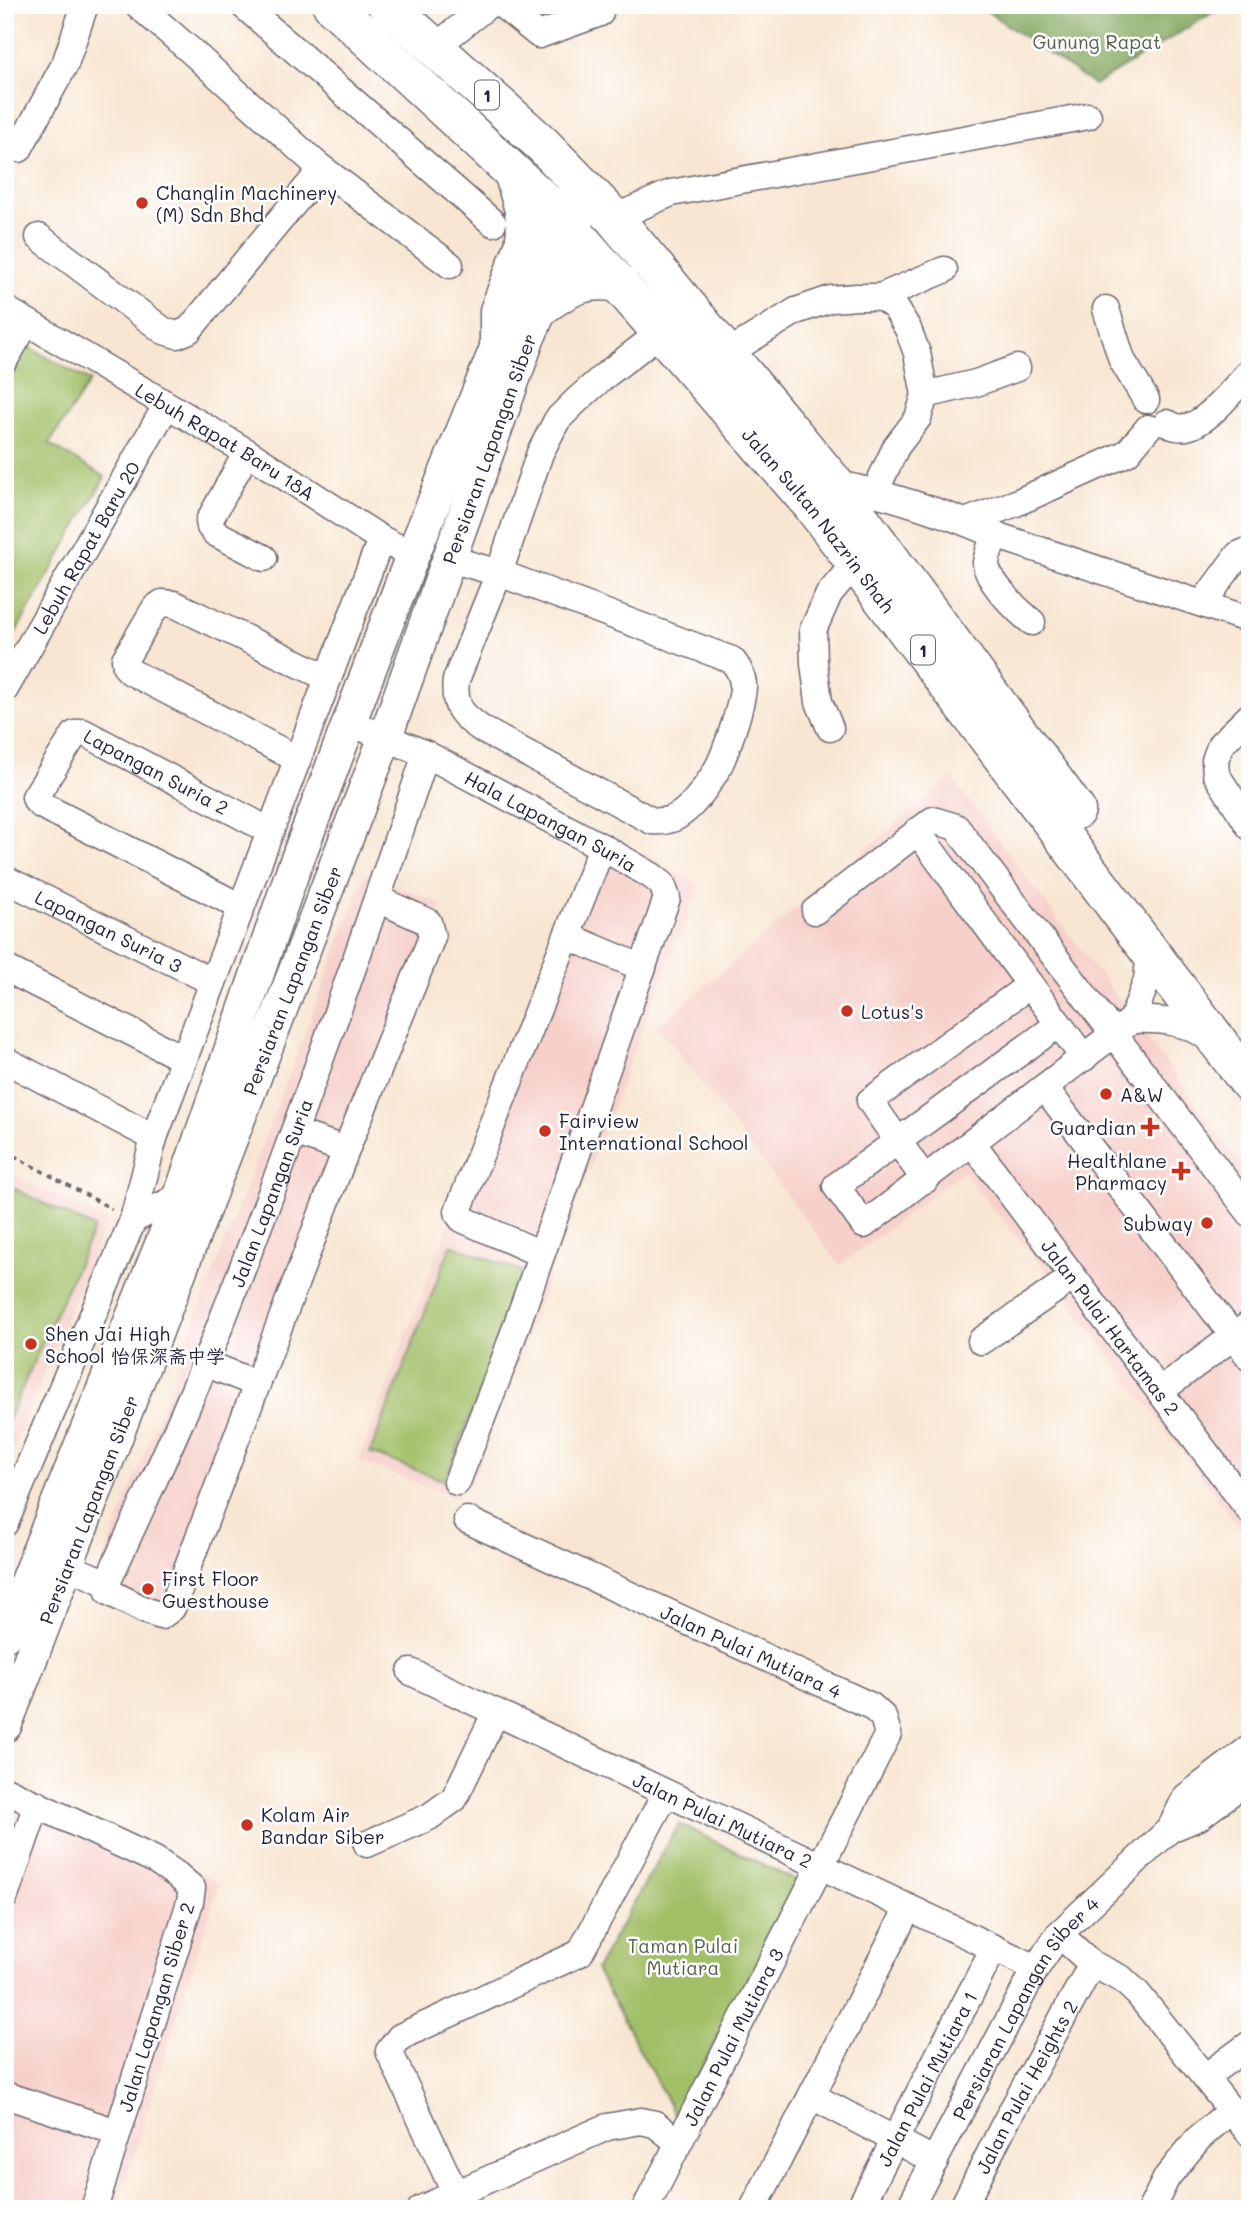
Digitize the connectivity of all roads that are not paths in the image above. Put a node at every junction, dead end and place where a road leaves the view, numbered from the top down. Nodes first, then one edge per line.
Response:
1 (85, 5) edge
2 (138, 5) edge
3 (243, 5) edge
4 (332, 5) edge
5 (387, 5) edge
6 (488, 5) edge
7 (502, 5) edge
8 (603, 6) edge
9 (435, 48) junction
10 (1088, 116) dead end
11 (19, 149) dead end
12 (314, 163) junction
13 (514, 175) junction
14 (585, 188) junction
15 (614, 218) junction
16 (493, 223) dead end
17 (566, 224) junction
18 (39, 237) dead end
19 (450, 265) dead end
20 (944, 270) dead end
21 (620, 283) junction
22 (880, 297) junction
23 (543, 305) junction
24 (1106, 309) dead end
25 (16, 315) edge
26 (661, 332) junction
27 (499, 342) junction
28 (726, 354) junction
29 (5, 359) edge
30 (1017, 368) dead end
31 (1250, 371) edge
32 (925, 395) junction
33 (166, 406) junction
34 (1157, 425) junction
35 (247, 452) junction
36 (876, 492) junction
37 (823, 494) junction
38 (965, 522) junction
39 (995, 535) junction
40 (381, 539) junction
41 (1250, 550) edge
42 (413, 554) junction
43 (264, 558) dead end
44 (855, 562) junction
45 (449, 563) junction
46 (499, 573) junction
47 (1203, 603) junction
48 (1250, 620) edge
49 (1032, 622) dead end
50 (328, 678) junction
51 (5, 690) edge
52 (1250, 716) edge
53 (348, 722) junction
54 (830, 728) dead end
55 (385, 738) junction
56 (426, 754) junction
57 (298, 759) junction
58 (1250, 827) edge
59 (270, 831) junction
60 (917, 831) junction
61 (602, 847) junction
62 (5, 879) edge
63 (378, 899) junction
64 (241, 907) junction
65 (815, 911) dead end
66 (567, 936) junction
67 (1150, 951) junction
68 (5, 968) edge
69 (643, 968) junction
70 (213, 982) junction
71 (1030, 985) junction
72 (1059, 1024) junction
73 (1123, 1028) junction
74 (1237, 1047) edge
75 (1084, 1058) junction
76 (5, 1059) edge
77 (184, 1059) junction
78 (1250, 1083) edge
79 (1045, 1088) junction
80 (294, 1132) junction
81 (154, 1138) junction
82 (898, 1142) junction
83 (973, 1143) junction
84 (346, 1150) junction
85 (209, 1160) junction
86 (925, 1180) junction
87 (180, 1196) junction
88 (1250, 1213) edge
89 (133, 1220) junction
90 (541, 1254) junction
91 (1073, 1276) junction
92 (1242, 1330) edge
93 (981, 1341) dead end
94 (1250, 1358) edge
95 (205, 1363) junction
96 (257, 1384) junction
97 (1160, 1391) junction
98 (457, 1482) dead end
99 (1250, 1511) edge
100 (467, 1520) dead end
101 (6, 1521) edge
102 (67, 1566) junction
103 (107, 1583) junction
104 (5, 1635) edge
105 (411, 1672) dead end
106 (496, 1712) junction
107 (5, 1724) edge
108 (1250, 1748) edge
109 (1250, 1778) edge
110 (5, 1790) edge
111 (666, 1793) junction
112 (37, 1804) junction
113 (1170, 1829) junction
114 (367, 1844) dead end
115 (821, 1867) junction
116 (5, 1896) edge
117 (908, 1908) junction
118 (1059, 1934) junction
119 (994, 1948) junction
120 (1092, 1964) junction
121 (1036, 1968) junction
122 (1250, 2044) edge
123 (1205, 2077) junction
124 (5, 2095) edge
125 (812, 2096) junction
126 (1231, 2110) junction
127 (117, 2132) junction
128 (1250, 2134) edge
129 (896, 2140) junction
130 (678, 2142) junction
131 (935, 2161) junction
132 (456, 2194) junction
133 (94, 2209) edge
134 (421, 2209) edge
135 (645, 2209) edge
136 (753, 2209) edge
137 (859, 2209) edge
138 (909, 2209) edge
139 (962, 2209) edge
140 (1151, 2209) edge

1 - 11 street
2 - 12 street
3 - 16 street
4 - 13 highway, Jalan Sultan Nazrin Shah / 1
5 - 9 highway, Jalan Sultan Nazrin Shah / 1
6 - 9 street
7 - 8 street
9 - 14 highway, Jalan Sultan Nazrin Shah / 1
10 - 15 street
12 - 18 street
12 - 19 street
13 - 17 highway, Jalan Sultan Nazrin Shah / 1
13 - 27 highway
14 - 15 highway, Jalan Sultan Nazrin Shah / 1
14 - 17 main road
15 - 28 highway, Jalan Sultan Nazrin Shah / 1
17 - 21 highway, Jalan Sultan Nazrin Shah / 1
17 - 23 main road, Persiaran Lapangan Siber
17 - 27 main road, Persiaran Lapangan Siber
20 - 22 street
21 - 23 highway
21 - 26 highway, Jalan Sultan Nazrin Shah / 1
22 - 28 street
22 - 32 street
23 - 45 main road, Persiaran Lapangan Siber
24 - 34 street
25 - 29 street
25 - 33 street, Lebuh Rapat Baru 18A
26 - 37 highway, Jalan Sultan Nazrin Shah / 1
26 - 46 street
27 - 42 main road, Persiaran Lapangan Siber
28 - 37 highway, Jalan Sultan Nazrin Shah / 1
30 - 32 street
31 - 34 street
32 - 36 street
33 - 35 street, Lebuh Rapat Baru 18A
33 - 51 street, Lebuh Rapat Baru 20
34 - 38 street
35 - 40 street, Lebuh Rapat Baru 18A
35 - 43 street
36 - 37 street
36 - 38 street
37 - 44 highway, Jalan Sultan Nazrin Shah / 1
37 - 74 highway, Jalan Sultan Nazrin Shah / 1
38 - 39 street
39 - 47 street
39 - 49 street
40 - 42 street, Lebuh Rapat Baru 18A
40 - 50 street
41 - 47 street
42 - 45 street, Lebuh Rapat Baru 18A
42 - 53 main road, Persiaran Lapangan Siber
44 - 54 street
44 - 67 highway, Jalan Sultan Nazrin Shah / 1
45 - 46 street, Lebuh Rapat Baru 18A
45 - 55 main road, Persiaran Lapangan Siber
46 - 46 street, Lebuh Rapat Baru 18A
47 - 48 street
50 - 57 street
50 - 57 street
52 - 58 street
53 - 55 street, Hala Lapangan Suria
53 - 85 main road, Persiaran Lapangan Siber
55 - 56 street, Hala Lapangan Suria
55 - 85 main road, Persiaran Lapangan Siber
56 - 61 street, Hala Lapangan Suria
56 - 63 street, Jalan Lapangan Suria
57 - 59 street
59 - 64 street
59 - 64 street, Lapangan Suria 2
60 - 65 street
60 - 71 street
60 - 73 street
61 - 66 street
61 - 69 street, Hala Lapangan Suria
62 - 70 street, Lapangan Suria 3
63 - 80 street, Jalan Lapangan Suria
63 - 84 street
64 - 70 street
66 - 69 street
66 - 90 street
67 - 73 street
67 - 74 highway, Jalan Sultan Nazrin Shah / 1
68 - 77 street
69 - 90 street
70 - 77 street
71 - 72 street
71 - 82 street
72 - 75 street
72 - 82 street
73 - 74 street
73 - 75 street
73 - 88 street
74 - 78 highway, Jalan Sultan Nazrin Shah / 1
75 - 79 street
76 - 81 street
77 - 81 street
79 - 83 street
79 - 92 street
80 - 84 street
80 - 95 street, Jalan Lapangan Suria
81 - 89 street
82 - 86 street
82 - 86 street
83 - 86 street
83 - 91 street, Jalan Pulai Hartamas 2
84 - 96 street
85 - 87 main road, Persiaran Lapangan Siber
85 - 102 main road, Persiaran Lapangan Siber
87 - 89 street
87 - 104 main road, Persiaran Lapangan Siber
89 - 101 street
90 - 98 street
91 - 93 street
91 - 97 street, Jalan Pulai Hartamas 2
92 - 94 street
92 - 97 street
95 - 96 street
95 - 103 street, Jalan Lapangan Suria
96 - 103 street
97 - 99 street, Jalan Pulai Hartamas 2
100 - 115 street, Jalan Pulai Mutiara 4
102 - 103 street
102 - 107 main road, Persiaran Lapangan Siber
105 - 106 street, Jalan Pulai Mutiara 2
106 - 111 street, Jalan Pulai Mutiara 2
106 - 114 street
108 - 113 street, Persiaran Lapangan Siber 4
109 - 113 street, Persiaran Lapangan Siber 4
110 - 112 street, Jalan Lapangan Siber 2
111 - 115 street, Jalan Pulai Mutiara 2
111 - 132 street
112 - 116 street
112 - 127 street, Jalan Lapangan Siber 2
113 - 118 street, Persiaran Lapangan Siber 4
115 - 117 street, Jalan Pulai Mutiara 2
115 - 130 street, Jalan Pulai Mutiara 3
117 - 119 street, Jalan Pulai Mutiara 2
117 - 125 street
118 - 120 street
118 - 121 street, Persiaran Lapangan Siber 4
119 - 121 street, Jalan Pulai Mutiara 2
119 - 129 street, Jalan Pulai Mutiara 1
120 - 123 street
120 - 139 street, Jalan Pulai Heights 2
121 - 131 street, Persiaran Lapangan Siber 4
122 - 123 street
123 - 126 street
124 - 127 street
125 - 129 street
125 - 136 street
126 - 128 street
126 - 140 street
127 - 133 street, Jalan Lapangan Siber 2
129 - 131 street
129 - 137 street, Jalan Pulai Mutiara 1
130 - 132 street
130 - 135 street, Jalan Pulai Mutiara 3
131 - 138 street, Persiaran Lapangan Siber 4
132 - 134 street

